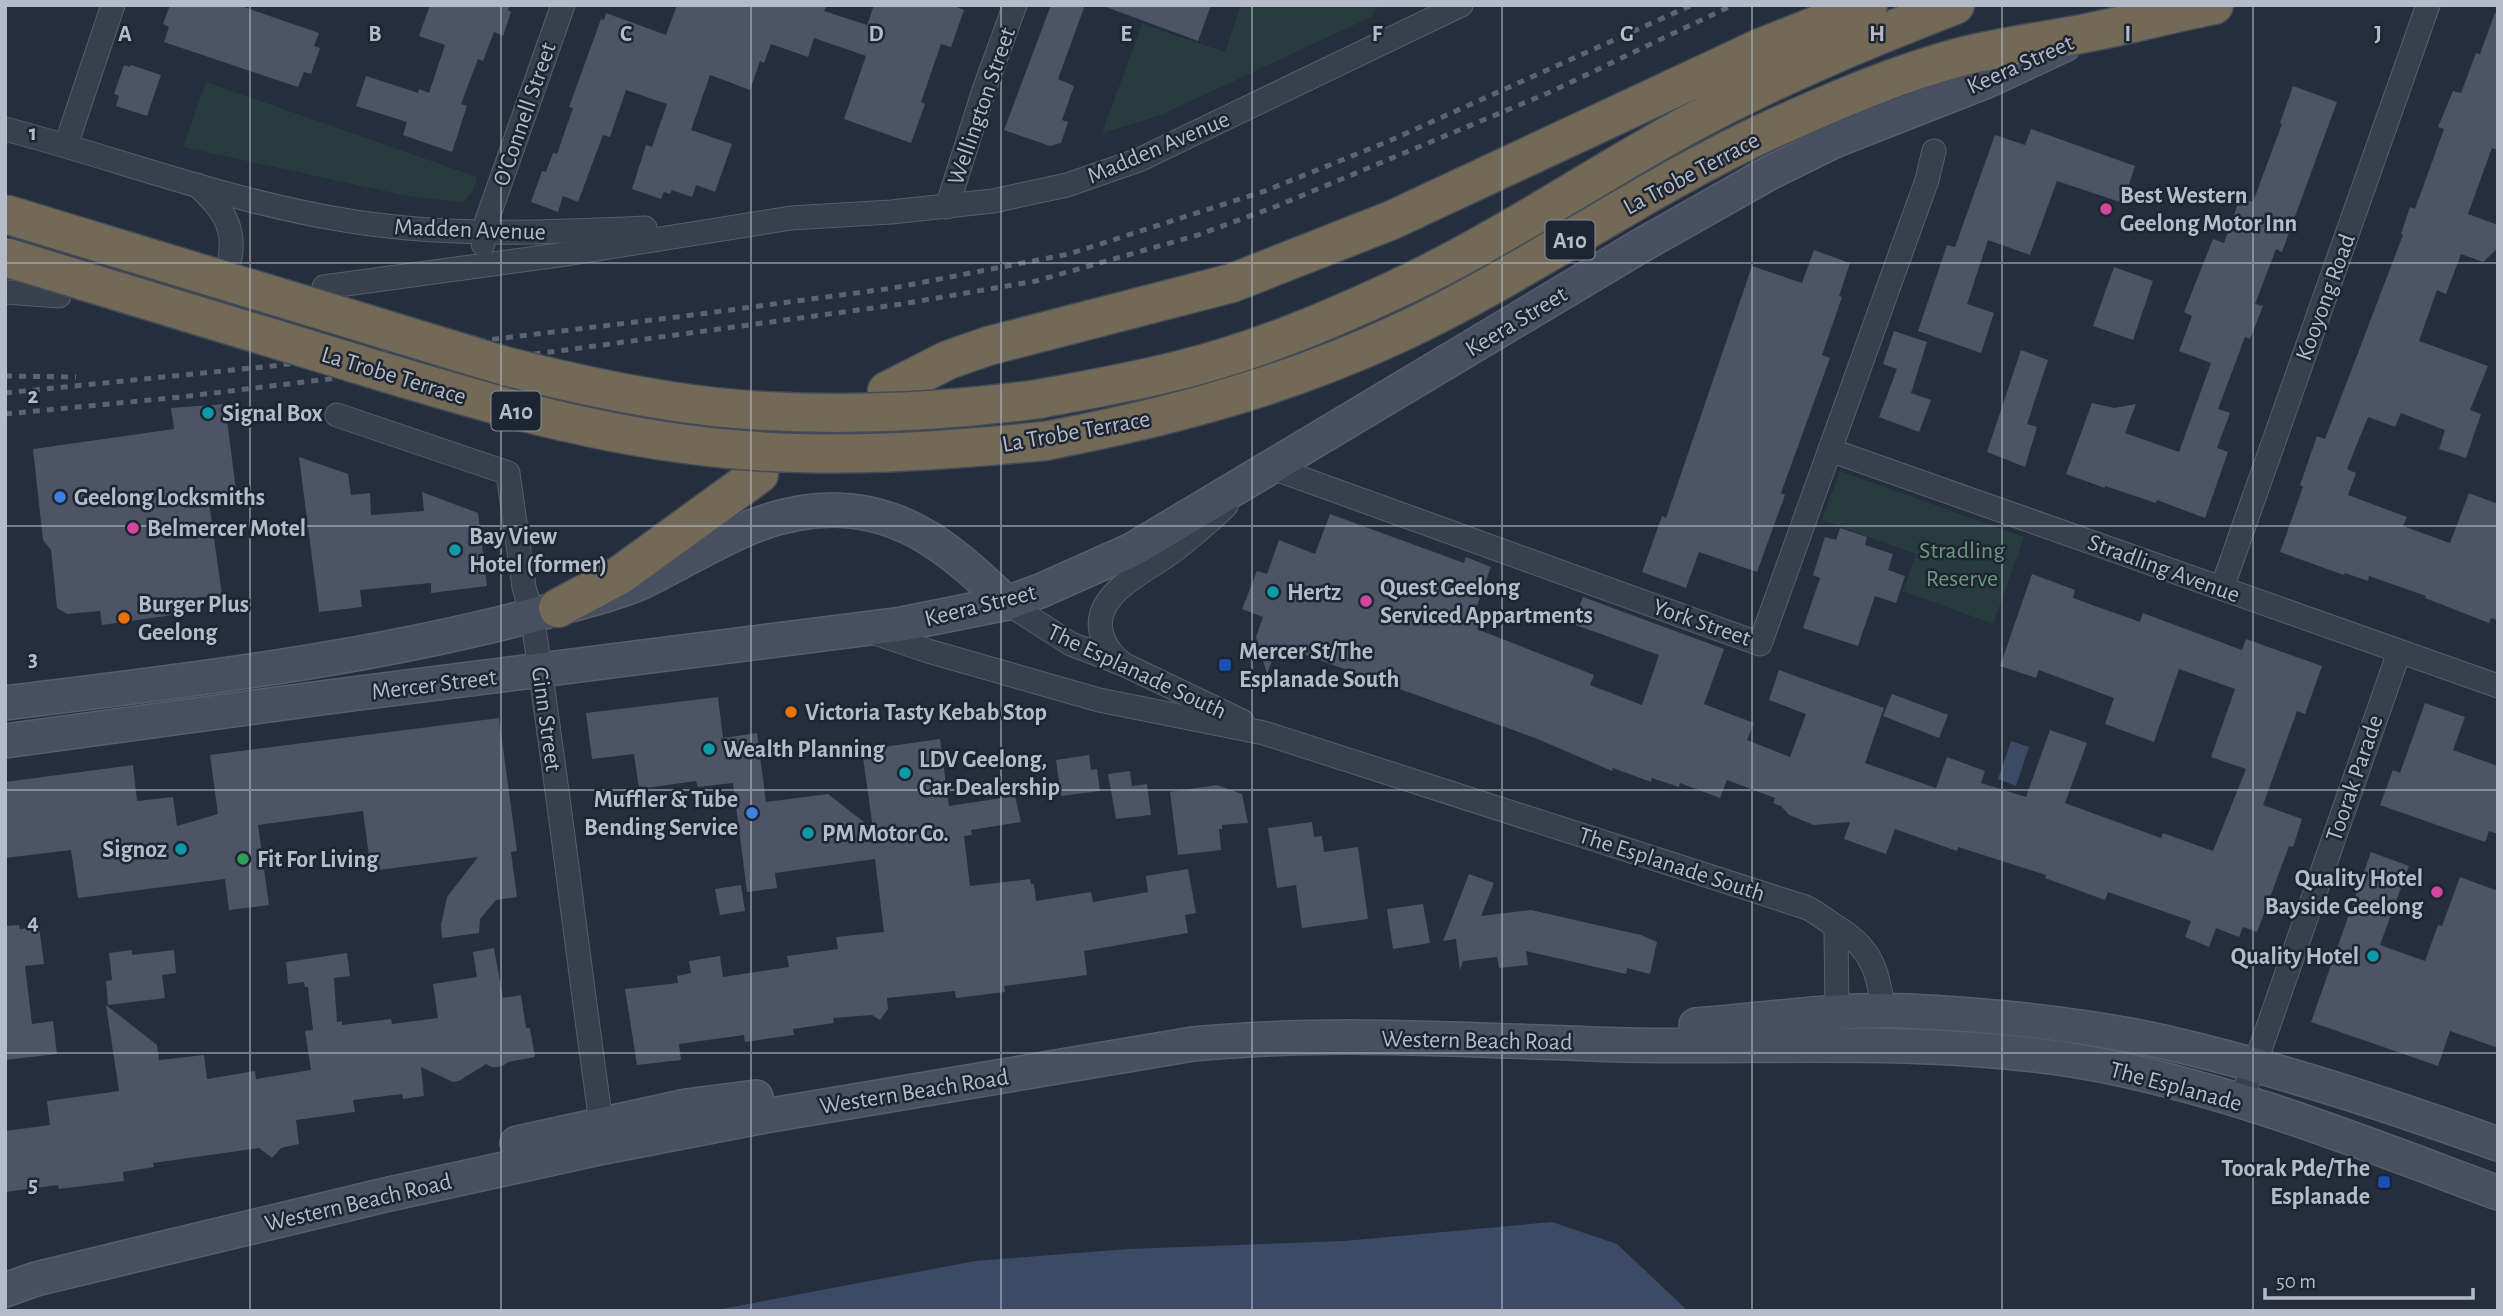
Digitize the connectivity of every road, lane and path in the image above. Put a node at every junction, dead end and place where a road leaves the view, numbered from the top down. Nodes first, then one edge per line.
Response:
1 (113, 5) edge
2 (562, 5) edge
3 (1015, 5) edge
4 (1461, 5) edge
5 (1868, 5) edge
6 (1955, 5) edge
7 (2214, 5) edge
8 (2428, 5) edge
9 (1419, 15) edge
10 (2092, 32) junction
11 (5, 129) edge
12 (66, 145) junction
13 (1934, 151) dead end
14 (195, 183) junction
15 (947, 207) junction
16 (5, 214) edge
17 (750, 224) junction
18 (483, 232) junction
19 (5, 257) edge
20 (230, 258) dead end
21 (482, 265) junction
22 (324, 287) dead end
23 (5, 292) edge
24 (59, 296) dead end
25 (887, 391) dead end
26 (337, 415) dead end
27 (1830, 450) junction
28 (1267, 469) junction
29 (759, 474) dead end
30 (2222, 588) junction
31 (1007, 603) junction
32 (545, 612) junction
33 (863, 629) junction
34 (2399, 652) junction
35 (1123, 664) junction
36 (541, 671) junction
37 (2498, 686) edge
38 (5, 703) edge
39 (1264, 733) junction
40 (5, 741) edge
41 (1836, 927) junction
42 (1884, 1012) junction
43 (1839, 1029) junction
44 (1876, 1046) junction
45 (2254, 1067) junction
46 (2239, 1102) junction
47 (602, 1135) junction
48 (2498, 1144) edge
49 (2498, 1193) edge
50 (5, 1271) edge
51 (5, 1290) edge

1 - 12 street
2 - 18 street, O'Connell Street
3 - 15 street, Wellington Street
4 - 9 street, Madden Avenue
5 - 25 highway
6 - 16 highway, La Trobe Terrace / A10, bridge
7 - 10 highway, Keera Street / A10
8 - 30 street, Kooyong Road
9 - 15 street, Madden Avenue
10 - 19 highway, La Trobe Terrace / A10, bridge
10 - 28 street, Keera Street
11 - 12 street, Madden Avenue
12 - 14 street, Madden Avenue
13 - 27 street, York Street
14 - 18 street, Madden Avenue
14 - 20 street, Madden Avenue
15 - 17 street, Madden Avenue
17 - 18 street, Madden Avenue
17 - 21 street, Madden Avenue
18 - 21 street, O'Connell Street
21 - 22 street, Madden Avenue
23 - 24 street
26 - 32 street, Ginn Street
27 - 28 street, York Street
27 - 30 street, Stradling Avenue
28 - 31 street, Keera Street
28 - 35 street
29 - 32 highway
30 - 34 street, Stradling Avenue
31 - 32 street, The Esplanade South
31 - 33 street, Keera Street
31 - 35 street, The Esplanade South
32 - 36 street, Ginn Street
32 - 38 street, Mercer Street
33 - 36 street, Mercer Street
33 - 39 street, The Esplanade South
34 - 37 street, Stradling Avenue
34 - 45 street, Toorak Parade
35 - 39 street, The Esplanade South
36 - 40 street, Mercer Street
36 - 47 street, Ginn Street
39 - 41 street, The Esplanade South
41 - 42 street, The Esplanade South
41 - 43 street
42 - 43 street, The Esplanade
42 - 44 street, The Esplanade South
42 - 45 street, The Esplanade
43 - 44 street, The Esplanade
43 - 47 street, Western Beach Road
44 - 46 street, The Esplanade
45 - 46 street, Toorak Parade
45 - 48 street, The Esplanade
46 - 49 street, The Esplanade
47 - 50 street, Western Beach Road
47 - 51 street, Western Beach Road

